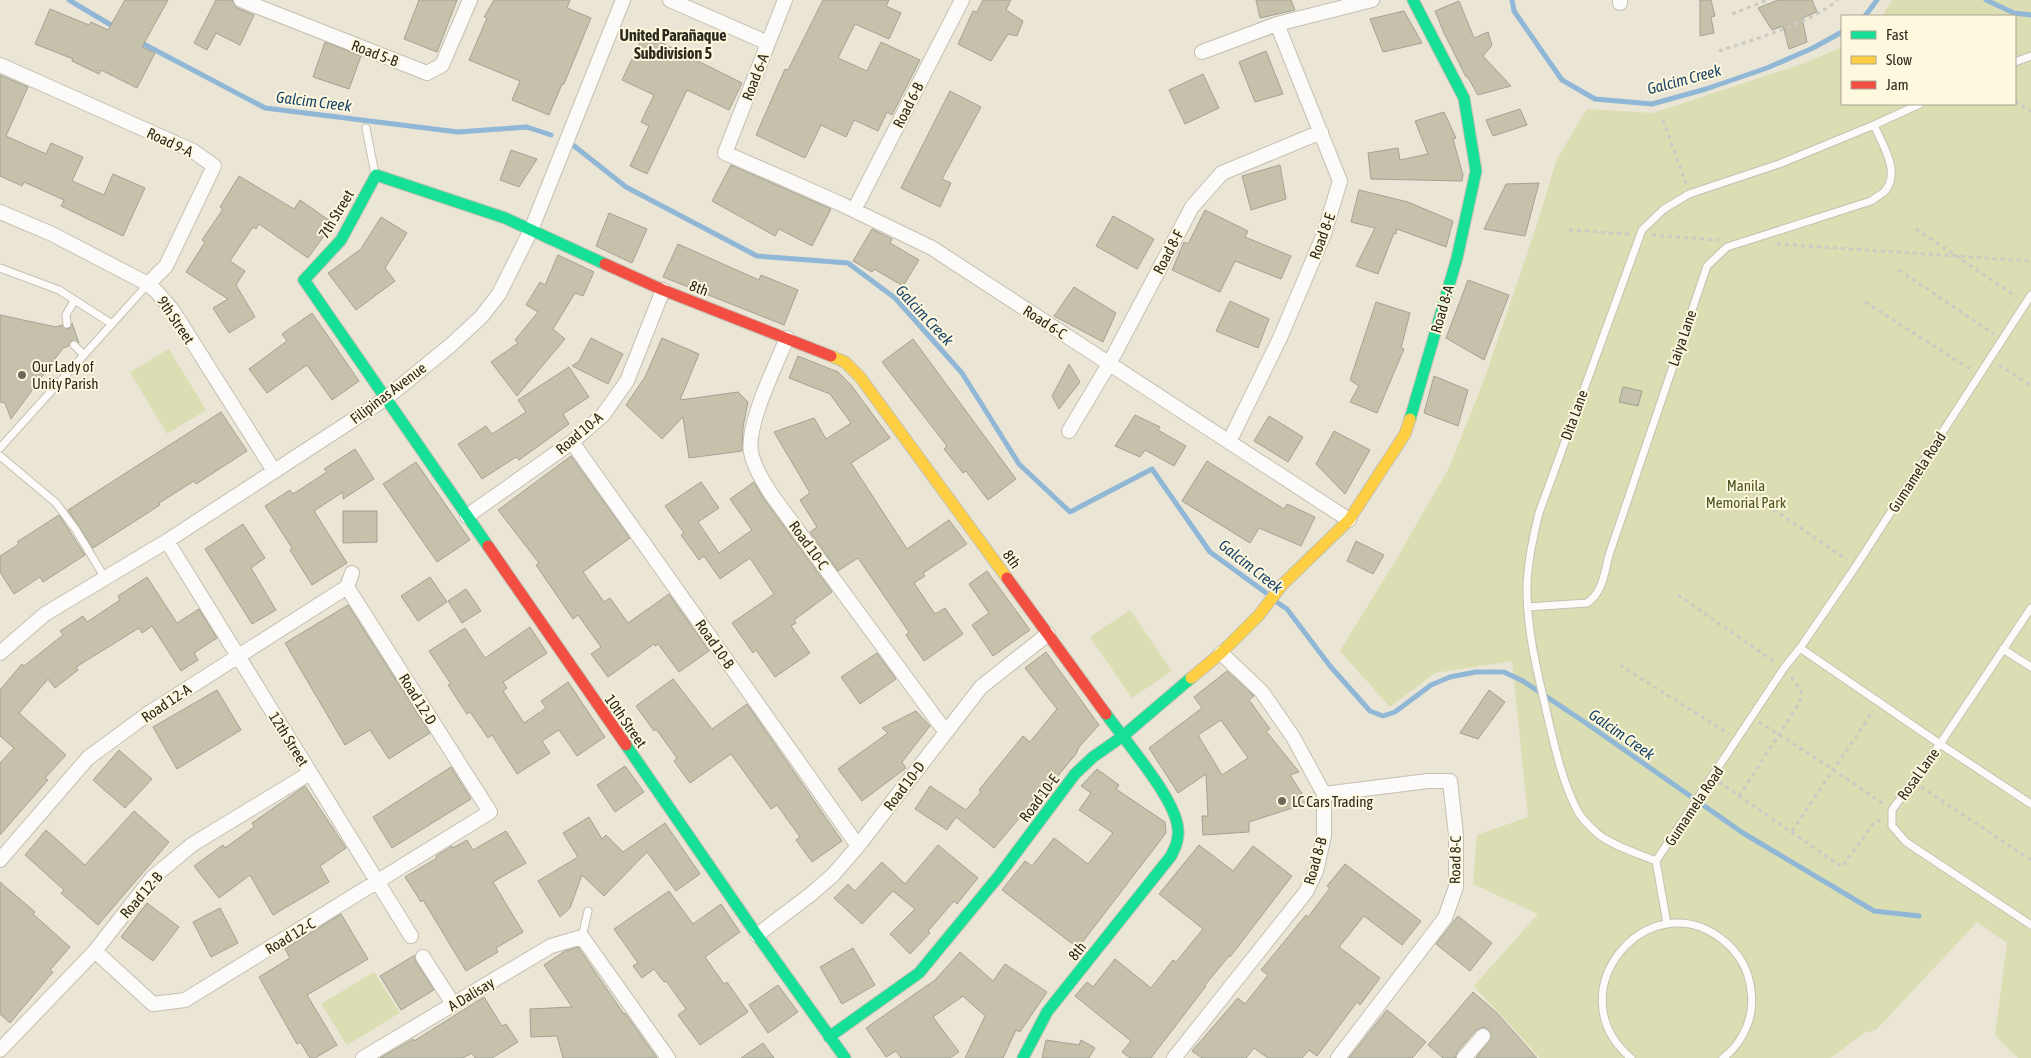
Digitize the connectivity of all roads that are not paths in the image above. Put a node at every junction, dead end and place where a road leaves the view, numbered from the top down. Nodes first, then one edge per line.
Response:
1 (241, 0) edge
2 (470, 0) edge
3 (623, 0) edge
4 (670, 0) edge
5 (785, 0) edge
6 (962, 0) edge
7 (1372, 0) edge
8 (1413, 0) edge
9 (1277, 24) junction
10 (768, 43) junction
11 (1202, 52) dead end
12 (2031, 56) edge
13 (2016, 62) edge
14 (0, 65) edge
15 (1918, 105) edge
16 (1874, 125) junction
17 (366, 128) dead end
18 (1321, 132) junction
19 (725, 154) joint
20 (376, 175) junction
21 (854, 210) junction
22 (0, 212) edge
23 (531, 230) junction
24 (0, 268) edge
25 (148, 284) junction
26 (663, 290) junction
27 (2031, 295) edge
28 (74, 300) junction
29 (67, 324) dead end
30 (112, 324) junction
31 (787, 338) junction
32 (74, 345) dead end
33 (84, 355) junction
34 (1109, 364) junction
35 (385, 399) junction
36 (1069, 431) dead end
37 (572, 442) junction
38 (1229, 442) junction
39 (0, 448) edge
40 (0, 456) edge
41 (274, 471) junction
42 (466, 516) junction
43 (1349, 520) junction
44 (167, 542) junction
45 (352, 574) dead end
46 (105, 578) junction
47 (1282, 585) joint
48 (347, 587) junction
49 (1528, 607) junction
50 (2031, 608) edge
51 (1048, 634) junction
52 (2, 647) edge
53 (1800, 648) junction
54 (2004, 649) junction
55 (1221, 653) junction
56 (238, 656) junction
57 (2031, 667) edge
58 (945, 731) junction
59 (1123, 736) junction
60 (1940, 744) junction
61 (310, 773) junction
62 (1324, 794) junction
63 (2031, 804) edge
64 (490, 812) joint
65 (858, 846) junction
66 (0, 860) edge
67 (1656, 861) junction
68 (378, 882) junction
69 (588, 911) dead end
70 (1667, 924) junction
71 (2031, 925) edge
72 (757, 935) junction
73 (411, 936) dead end
74 (582, 937) junction
75 (95, 951) junction
76 (423, 957) dead end
77 (453, 1004) junction
78 (1483, 1036) dead end
79 (829, 1037) junction
80 (0, 1050) edge
81 (363, 1058) edge
82 (668, 1058) edge
83 (845, 1058) edge
84 (1024, 1058) edge
85 (1174, 1058) edge
86 (1338, 1058) edge
87 (1464, 1058) edge
88 (1631, 1058) edge
89 (1723, 1058) edge

1 - 2 street, Road 5-B
3 - 23 street, Filipinas Avenue
4 - 10 street
5 - 10 street, Road 6-A
6 - 21 street, Road 6-B
7 - 9 street
8 - 43 street, Road 8-A
9 - 11 street
9 - 18 street, Road 8-E
10 - 19 street, Road 6-A
12 - 13 lane
14 - 25 street, Road 9-A
15 - 16 lane, Dita Lane
16 - 49 lane, Dita Lane
16 - 49 lane, Laiya Lane
17 - 20 lane
18 - 34 street, Road 8-F
18 - 38 street, Road 8-E
19 - 21 street, Road 6-C
20 - 23 street
20 - 35 street, 7th Street
21 - 34 street, Road 6-C
22 - 25 street, 9th Street
23 - 26 street, 8th
23 - 35 street, Filipinas Avenue
24 - 28 lane
25 - 30 lane
25 - 41 street, 9th Street
26 - 31 street, 8th
26 - 37 street, Road 10-A
27 - 53 lane, Gumamela Road
28 - 29 lane
28 - 30 lane
30 - 33 lane
31 - 51 street, 8th
31 - 58 street, Road 10-C
32 - 33 lane
33 - 39 lane
34 - 36 street, Road 8-F
34 - 38 street, Road 6-C
35 - 41 street, Filipinas Avenue
35 - 42 street, 10th Street
37 - 42 street, Road 10-A
37 - 65 street, Road 10-B
38 - 43 street, Road 6-C
40 - 46 lane
41 - 44 street, Filipinas Avenue
42 - 72 street, 10th Street
43 - 47 street, Road 8-A
44 - 46 street, Filipinas Avenue
44 - 56 street, 12th Street
45 - 48 street
46 - 52 street, Filipinas Avenue
47 - 55 street, Road 10-E
48 - 56 street, Road 12-A
48 - 64 street, Road 12-D
49 - 67 lane, Dita Lane
50 - 54 lane, Rosal Lane
51 - 58 street, Road 10-D
51 - 59 street, 8th
53 - 60 lane
53 - 67 lane, Gumamela Road
54 - 57 lane
54 - 60 lane, Rosal Lane
55 - 59 street, Road 10-E
55 - 62 street, Road 8-B
56 - 61 street, 12th Street
56 - 66 street, Road 12-A
58 - 65 street, Road 10-D
59 - 79 street, Road 10-E
59 - 84 street, 8th
60 - 63 lane
60 - 71 lane, Rosal Lane
61 - 68 street, 12th Street
61 - 75 street, Road 12-B
62 - 85 street, Road 8-B
62 - 86 street, Road 8-C
64 - 68 street, Road 12-C
65 - 72 street, Road 10-D
67 - 70 lane, Gumamela Road
68 - 73 street, 12th Street
68 - 75 street, Road 12-C
69 - 74 lane
70 - 88 lane
70 - 89 lane
72 - 79 street, 10th Street
74 - 77 street, A Dalisay
74 - 82 street
75 - 80 street, Road 12-B
76 - 77 street
77 - 81 street, A Dalisay
78 - 87 street
79 - 83 street, 10th Street

